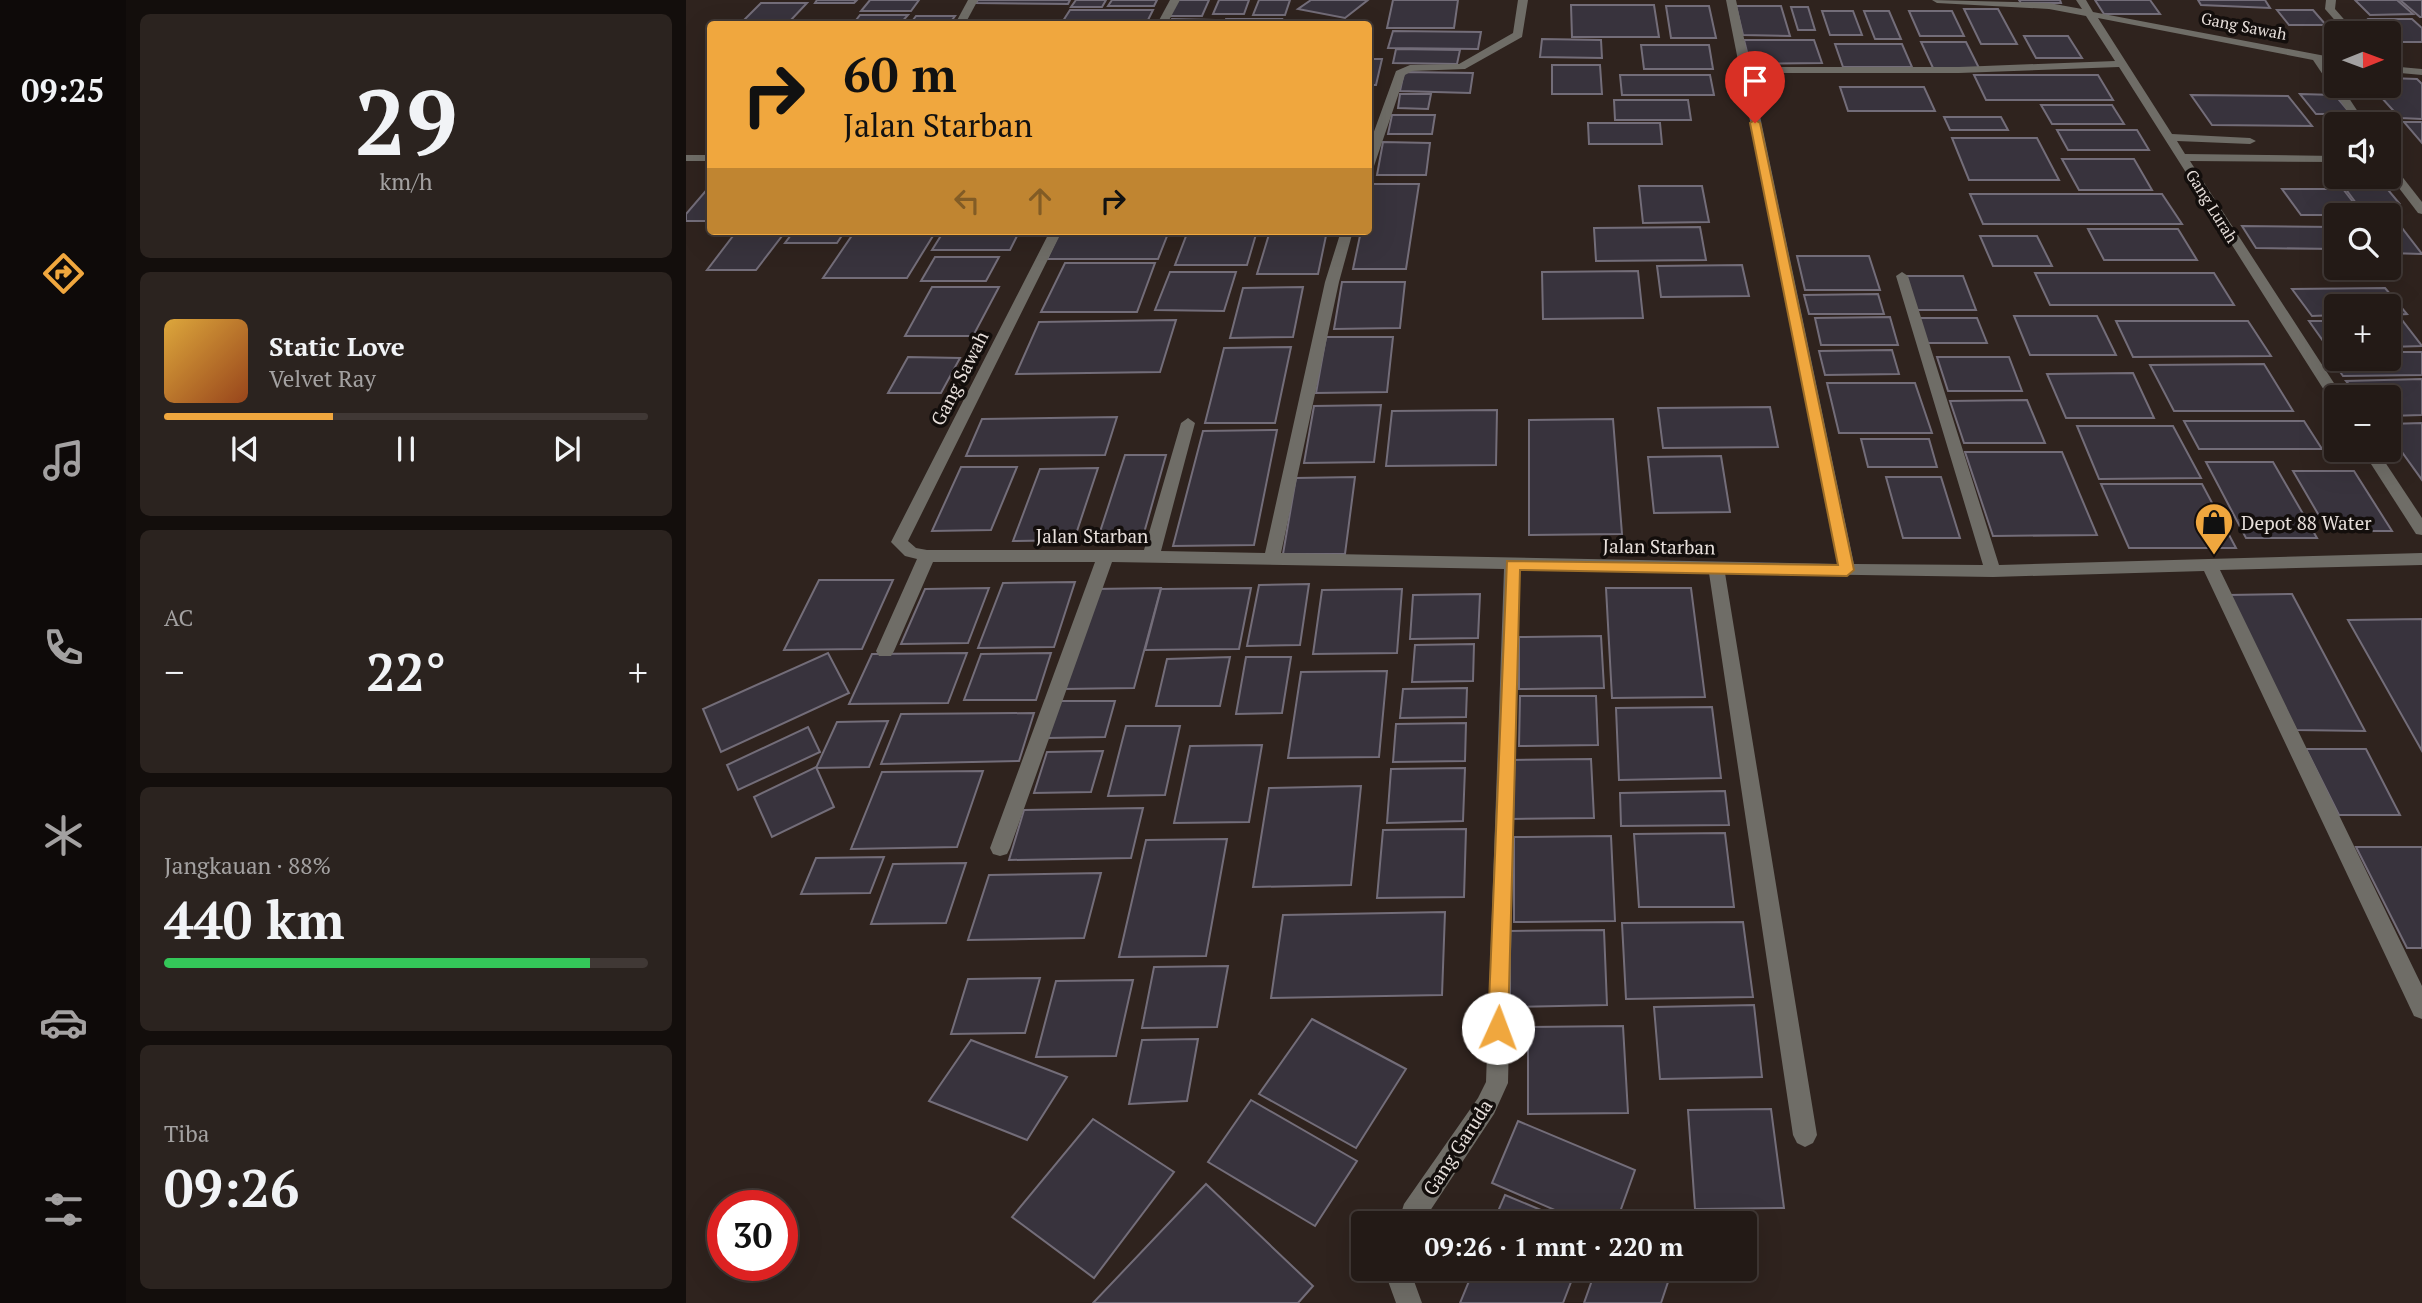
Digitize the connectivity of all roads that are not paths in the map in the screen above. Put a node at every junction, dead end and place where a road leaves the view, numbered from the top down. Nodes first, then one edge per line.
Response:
1 (973, 0) edge
2 (1175, 0) edge
3 (1523, 0) edge
4 (1731, 0) edge
5 (1937, 0) edge
6 (2081, 0) edge
7 (2331, 0) edge
8 (1974, 1) edge
9 (2089, 13) junction
10 (962, 21) edge
11 (1164, 21) edge
12 (2340, 21) edge
13 (2318, 59) junction
14 (2324, 60) edge
15 (2121, 64) junction
16 (1745, 70) junction
17 (2401, 70) edge
18 (2422, 72) edge
19 (2353, 112) edge
20 (2168, 137) junction
21 (2250, 141) dead end
22 (1372, 154) edge
23 (2180, 157) junction
24 (686, 158) edge
25 (707, 158) edge
26 (2324, 159) edge
27 (2401, 183) edge
28 (2422, 210) edge
29 (1054, 235) edge
30 (1346, 235) edge
31 (1902, 275) dead end
32 (2328, 385) edge
33 (1188, 423) dead end
34 (2378, 462) edge
35 (2422, 530) edge
36 (899, 542) joint
37 (927, 556) junction
38 (1151, 556) junction
39 (1105, 557) junction
40 (1272, 559) junction
41 (2422, 559) edge
42 (1512, 565) junction
43 (2209, 565) junction
44 (1716, 568) junction
45 (1847, 570) junction
46 (1993, 570) junction
47 (886, 651) dead end
48 (1000, 848) dead end
49 (2422, 1009) edge
50 (1804, 1135) dead end
51 (1414, 1211) edge
52 (1401, 1281) edge
53 (1409, 1303) edge

1 - 10 street
2 - 11 street
3 - 22 street
4 - 16 street
5 - 8 street, Gang Sawah
6 - 9 street, Gang Lurah
7 - 12 street
8 - 9 street, Gang Sawah
9 - 13 street, Gang Sawah
9 - 15 street, Gang Lurah
13 - 14 street, Gang Sawah
13 - 19 street
15 - 16 street
15 - 20 street, Gang Lurah
16 - 45 street
17 - 18 street
20 - 21 street
20 - 23 street, Gang Lurah
23 - 26 street
23 - 32 street, Gang Lurah
24 - 25 street
27 - 28 street
29 - 36 street, Gang Sawah
30 - 40 street
31 - 46 street
33 - 38 street
34 - 35 street
36 - 37 street, Jalan Starban
37 - 39 street, Jalan Starban
37 - 47 street
38 - 39 street, Jalan Starban
38 - 40 street, Jalan Starban
39 - 48 street
40 - 42 street, Jalan Starban
41 - 43 street, Jalan Starban
42 - 44 street, Jalan Starban
42 - 51 street, Gang Garuda
43 - 46 street, Jalan Starban
43 - 49 street
44 - 45 street, Jalan Starban
44 - 50 street
45 - 46 street, Jalan Starban
52 - 53 street

